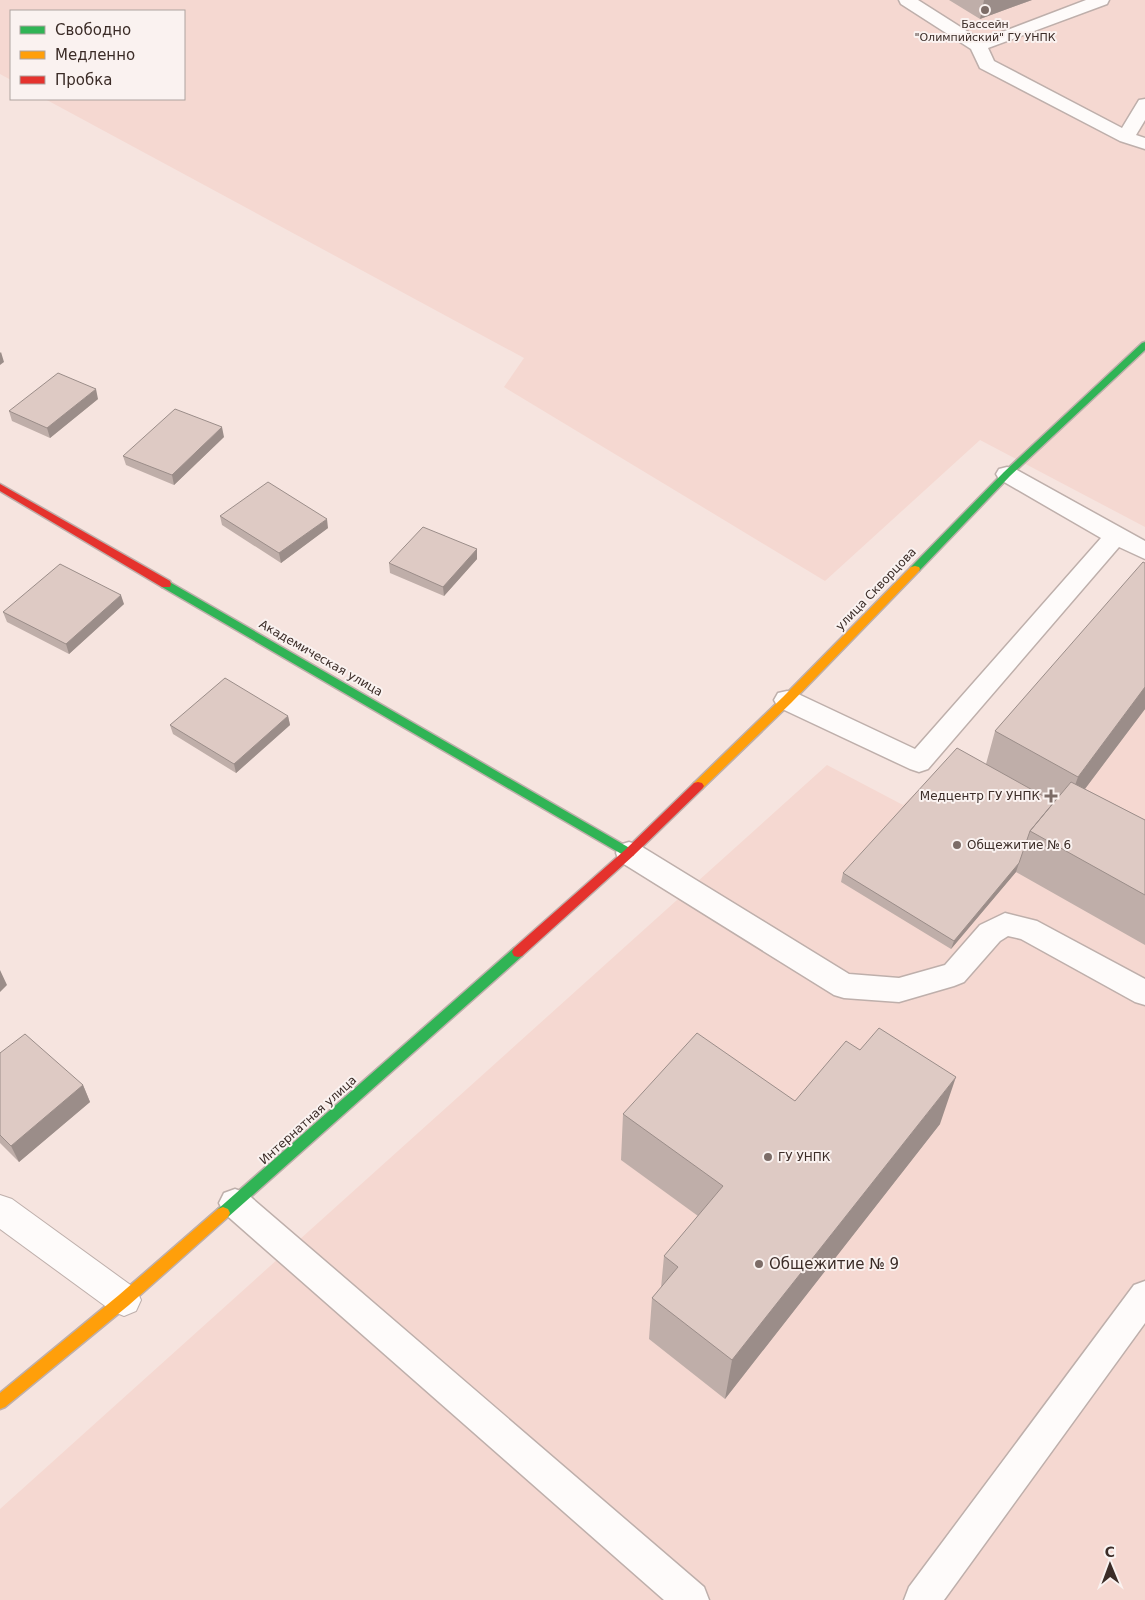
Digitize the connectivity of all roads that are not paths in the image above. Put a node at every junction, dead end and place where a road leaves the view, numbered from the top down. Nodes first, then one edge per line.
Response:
1 (907, 0) edge
2 (1101, 0) edge
3 (979, 46) junction
4 (1145, 104) edge
5 (1126, 137) junction
6 (1145, 144) edge
7 (1145, 345) edge
8 (1007, 474) junction
9 (0, 487) edge
10 (1116, 536) junction
11 (1145, 551) edge
12 (787, 700) junction
13 (629, 853) junction
14 (1145, 993) edge
15 (235, 1203) junction
16 (0, 1210) edge
17 (1145, 1296) edge
18 (124, 1300) junction
19 (0, 1402) edge
20 (691, 1600) edge
21 (922, 1600) edge

1 - 3 lane
2 - 3 lane
3 - 5 lane
4 - 5 lane
5 - 6 lane
7 - 8 street, улица Скворцова
8 - 10 lane
8 - 12 street, улица Скворцова
9 - 13 street, Академическая улица
10 - 11 lane
10 - 12 lane
12 - 13 street, улица Скворцова
13 - 14 lane
13 - 15 street, Интернатная улица
15 - 18 street, Интернатная улица
15 - 20 lane
16 - 18 street
17 - 21 lane
18 - 19 street, Интернатная улица

